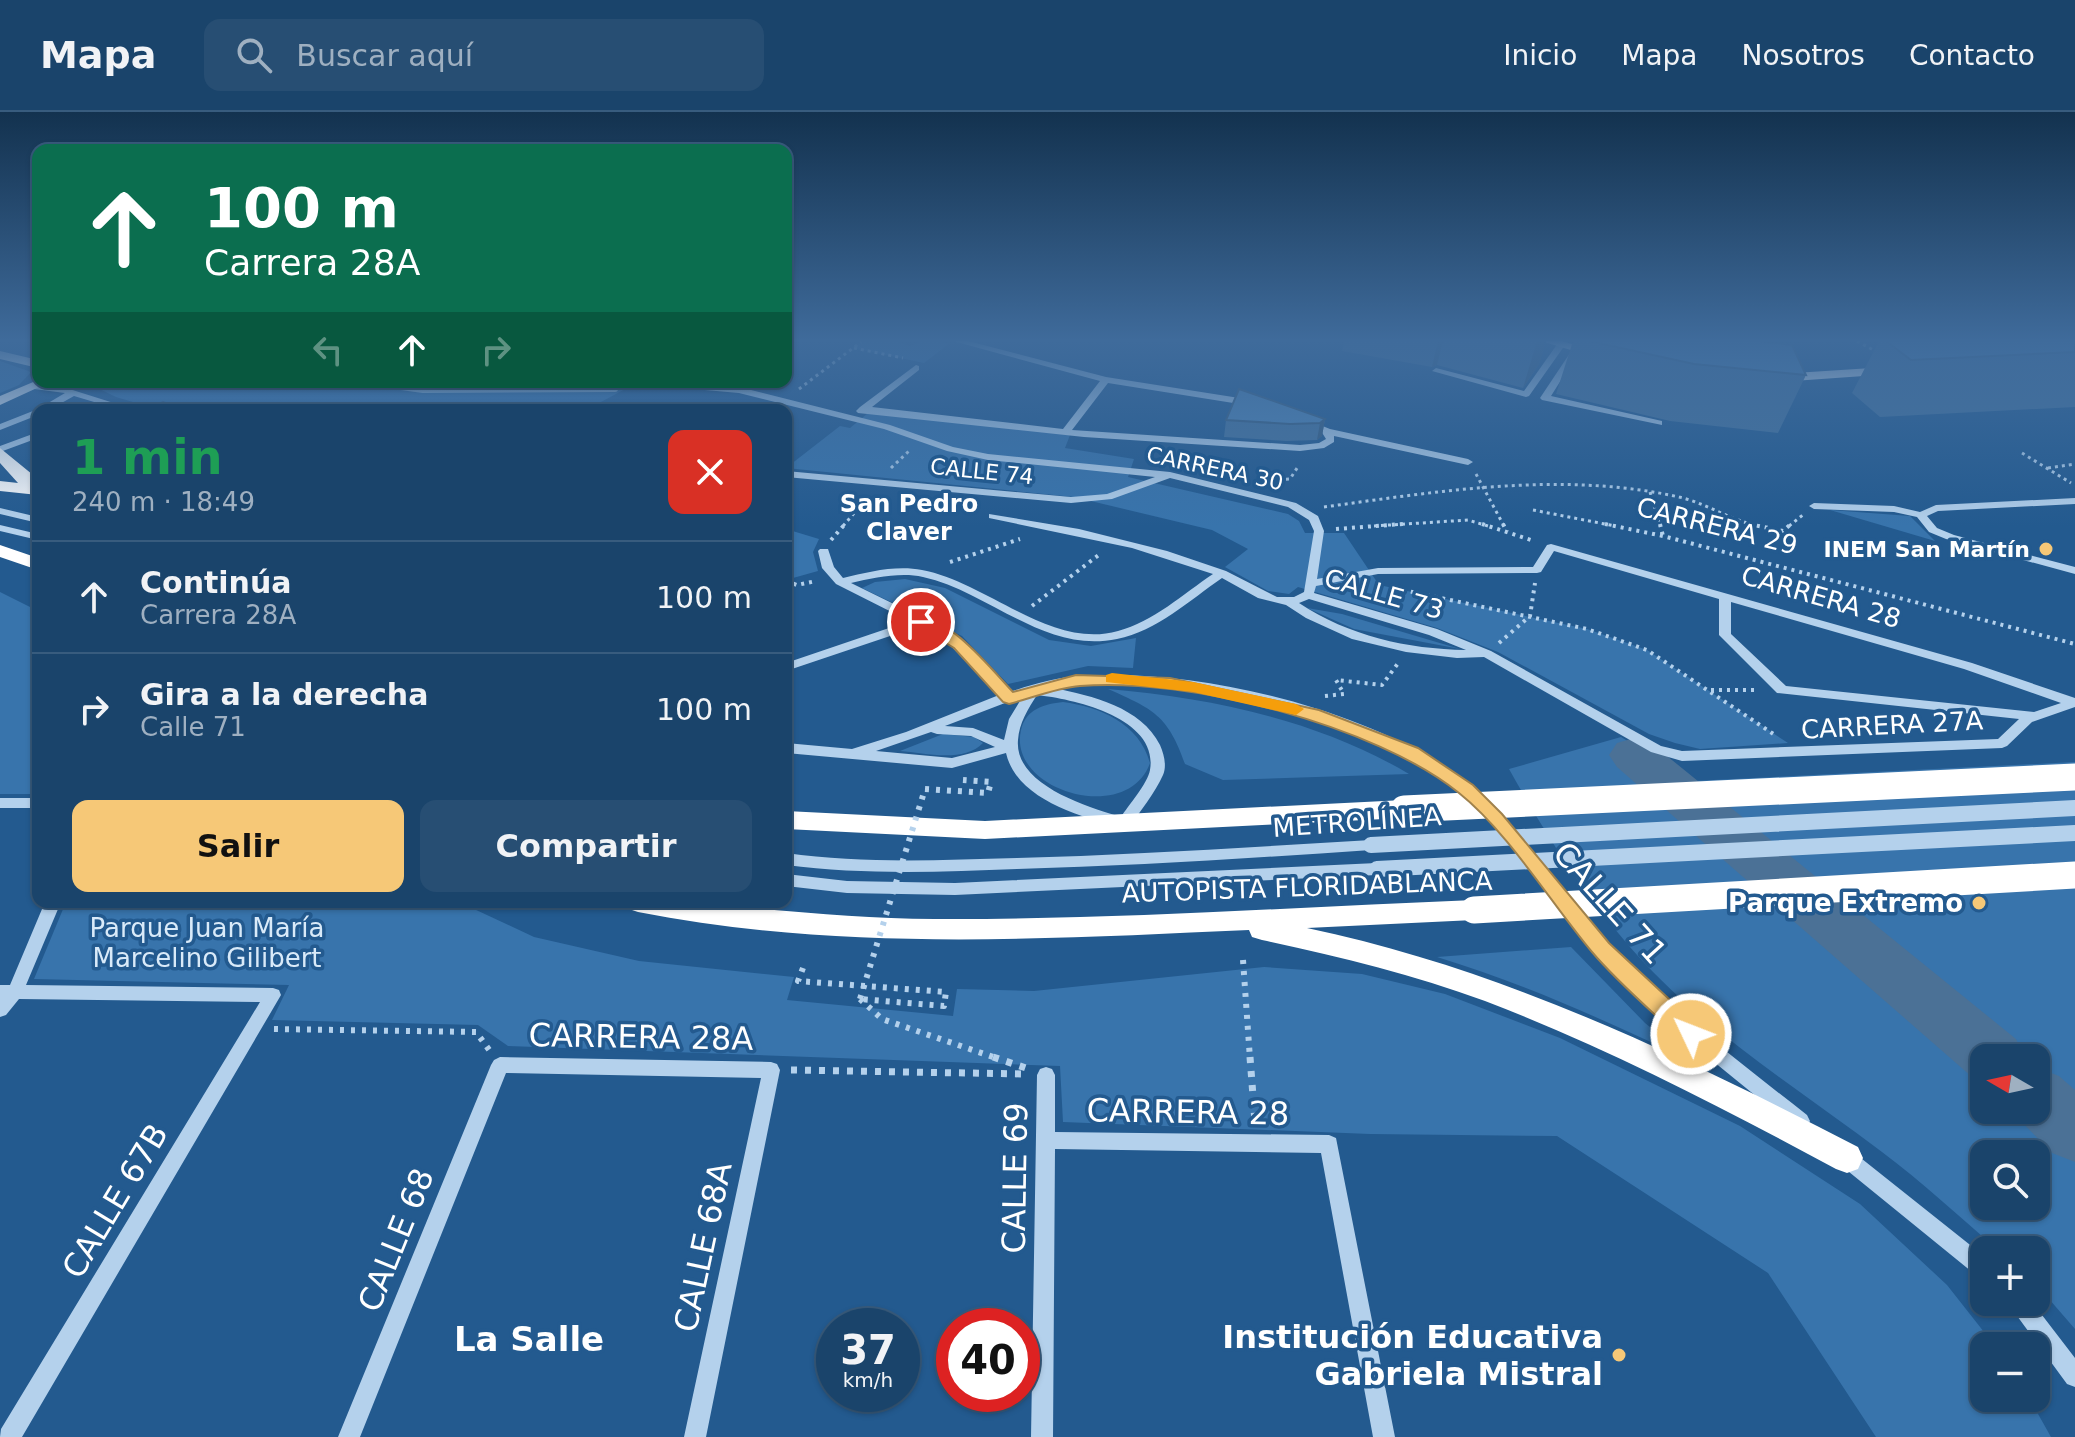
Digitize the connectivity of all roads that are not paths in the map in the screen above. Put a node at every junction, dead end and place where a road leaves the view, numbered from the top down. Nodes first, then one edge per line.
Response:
1 (871, 403) edge
2 (1088, 403) edge
3 (1246, 403) edge
4 (1567, 403) edge
5 (792, 404) edge
6 (1259, 405) edge
7 (863, 409) junction
8 (32, 414) edge
9 (926, 414) junction
10 (1293, 417) edge
11 (851, 418) junction
12 (1659, 423) edge
13 (0, 427) edge
14 (1065, 432) junction
15 (907, 434) junction
16 (1330, 436) junction
17 (32, 438) edge
18 (0, 451) edge
19 (1468, 462) road end
20 (792, 475) edge
21 (1170, 475) junction
22 (32, 484) edge
23 (0, 486) edge
24 (32, 488) edge
25 (2075, 501) edge
26 (1814, 506) road end
27 (0, 511) edge
28 (1921, 515) junction
29 (993, 516) dead end
30 (32, 519) edge
31 (0, 528) edge
32 (32, 536) edge
33 (0, 551) edge
34 (824, 551) dead end
35 (32, 562) edge
36 (2075, 571) edge
37 (1222, 573) junction
38 (837, 579) junction
39 (1309, 590) junction
40 (1725, 597) junction
41 (1289, 602) junction
42 (892, 631) dead end
43 (1487, 654) junction
44 (792, 665) edge
45 (1033, 690) junction
46 (1009, 698) junction
47 (2074, 703) edge
48 (2035, 716) junction
49 (929, 730) junction
50 (792, 748) edge
51 (1009, 748) junction
52 (855, 753) junction
53 (1701, 758) joint
54 (2075, 777) edge
55 (0, 803) edge
56 (32, 803) edge
57 (2075, 808) edge
58 (792, 820) edge
59 (1124, 824) junction
60 (2075, 833) edge
61 (792, 860) edge
62 (2075, 875) edge
63 (792, 881) edge
64 (50, 908) edge
65 (671, 908) edge
66 (1220, 921) junction
67 (7, 992) edge
68 (0, 1010) edge
69 (500, 1065) joint
70 (771, 1070) joint
71 (1046, 1075) road end
72 (1045, 1140) junction
73 (1847, 1158) junction
74 (1970, 1258) edge
75 (2030, 1316) edge
76 (2075, 1376) edge
77 (9, 1437) edge
78 (349, 1437) edge
79 (695, 1437) edge
80 (1042, 1437) edge
81 (1384, 1437) edge

1 - 7 street
2 - 14 street
3 - 6 street
4 - 12 street
5 - 11 street, CARRERA 30
7 - 9 street
7 - 11 street
8 - 13 street
9 - 14 street
9 - 15 street
10 - 16 street
11 - 15 street, CARRERA 30
14 - 16 street
15 - 21 street, CARRERA 30
16 - 19 street
17 - 18 street
18 - 22 highway
20 - 21 street, CALLE 74
21 - 39 street, CARRERA 30
23 - 24 highway
25 - 28 street
26 - 28 street
27 - 30 street
28 - 36 street
29 - 37 street, CALLE 73
31 - 32 street
33 - 35 highway
34 - 38 street
37 - 38 street
37 - 41 street, CALLE 73
38 - 46 street
39 - 40 street, CARRERA 28
39 - 41 street, CALLE 73
39 - 43 street, CALLE 73
40 - 47 street, CARRERA 28
40 - 48 street
41 - 43 street
42 - 44 street
43 - 53 street, CALLE 73
45 - 46 street
45 - 51 street
45 - 59 street
45 - 73 street, CALLE 71
46 - 49 street
47 - 48 street, CARRERA 27A
48 - 53 street, CARRERA 27A
49 - 51 street
49 - 52 street
50 - 52 street
51 - 52 street
51 - 59 street
54 - 59 highway, bridge
55 - 56 street
57 - 61 street, METROLÍNEA, bridge
58 - 59 highway
60 - 63 street, METROLÍNEA, bridge
62 - 66 highway, AUTOPISTA FLORIDABLANCA, bridge
64 - 67 street
65 - 66 highway, AUTOPISTA FLORIDABLANCA
66 - 73 highway
67 - 68 street
67 - 77 street, CALLE 67B
69 - 70 street, CARRERA 28A
69 - 78 street, CALLE 68
70 - 79 street, CALLE 68A
71 - 72 street, CALLE 69
72 - 80 street, CALLE 69
72 - 81 street, CARRERA 28
73 - 74 street, CALLE 71
75 - 76 street

